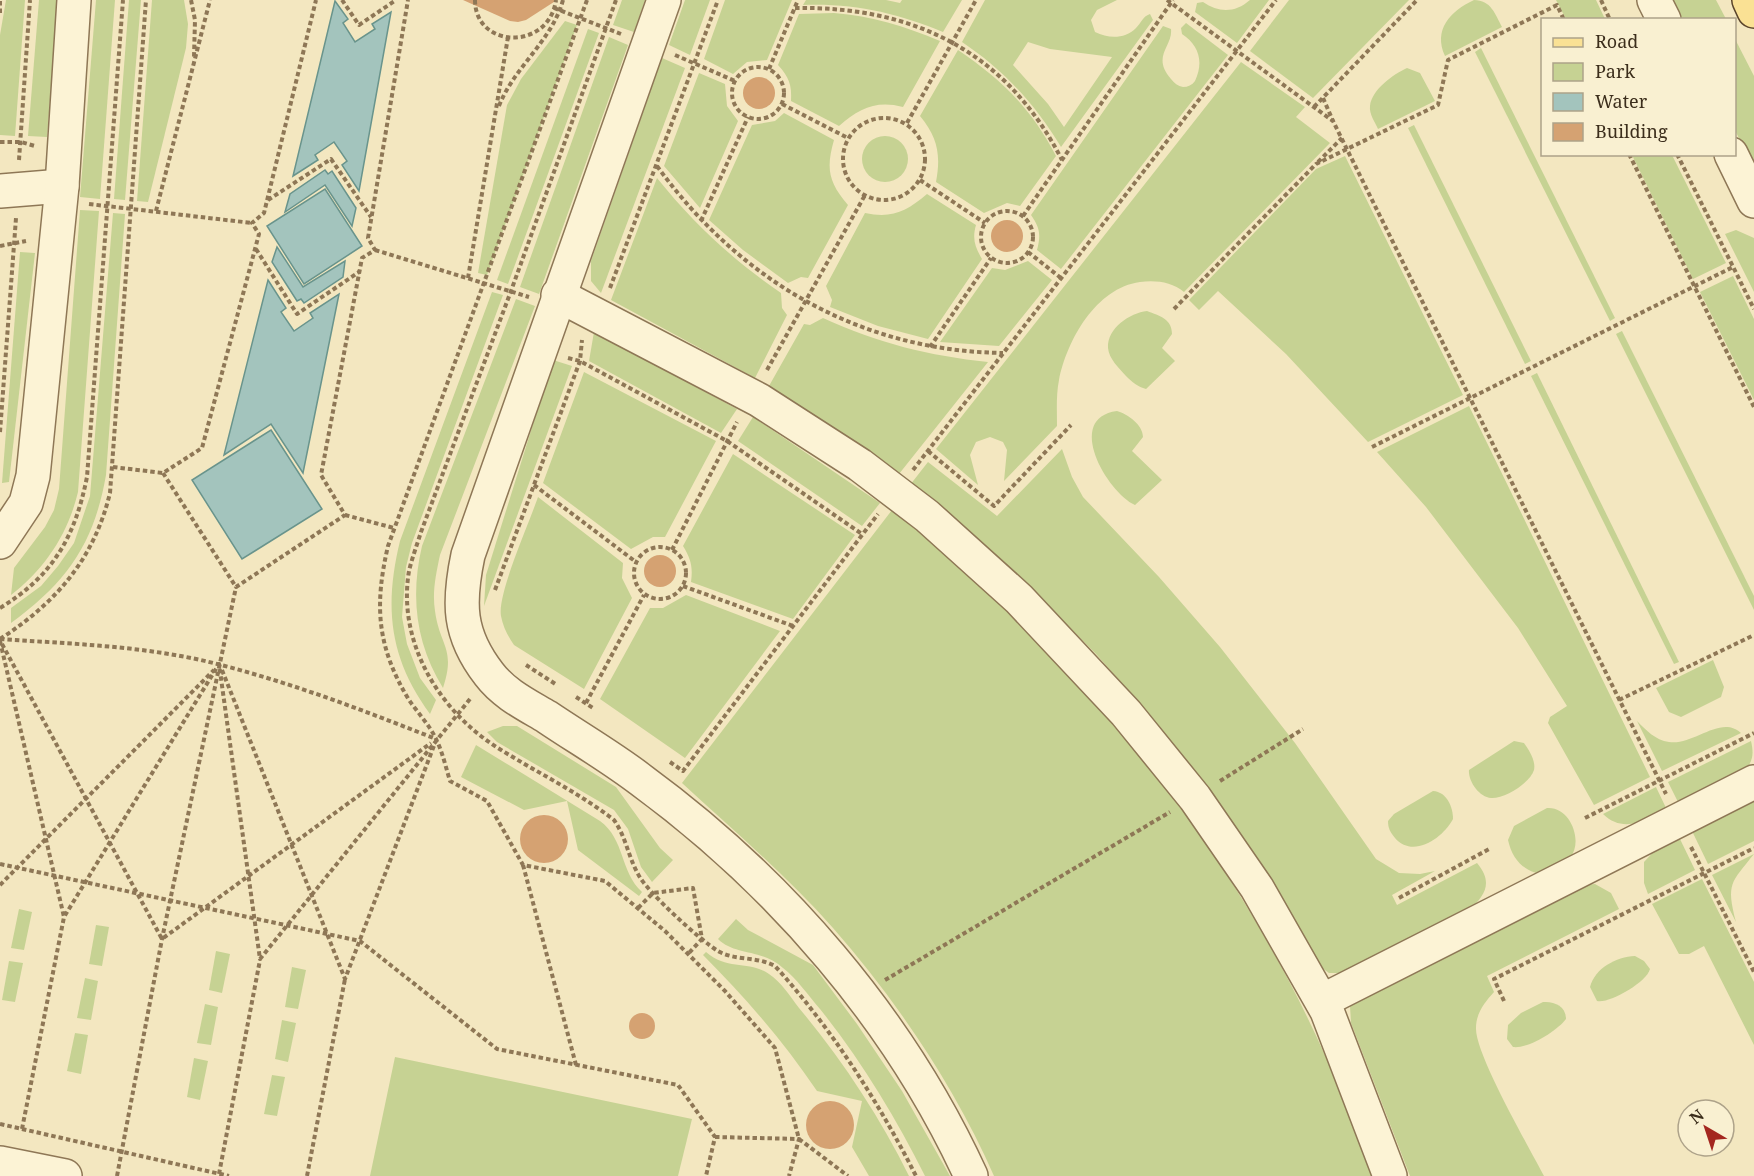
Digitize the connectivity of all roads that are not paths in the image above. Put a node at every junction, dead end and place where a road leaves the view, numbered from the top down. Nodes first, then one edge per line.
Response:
1 (74, 0) edge
2 (664, 0) edge
3 (1654, 0) edge
4 (1749, 0) edge
5 (1754, 10) edge
6 (1663, 18) edge
7 (1732, 156) edge
8 (71, 194) junction
9 (9, 199) edge
10 (1754, 201) edge
11 (548, 297) junction
12 (0, 542) edge
13 (1754, 782) edge
14 (1322, 1001) junction
15 (0, 1163) edge
16 (65, 1176) edge
17 (971, 1176) edge
18 (1390, 1176) edge

1 - 8 lane
2 - 11 lane
3 - 6 lane
4 - 5 main road
7 - 10 lane
8 - 9 lane
8 - 12 lane
11 - 14 lane
11 - 17 lane
13 - 14 lane
14 - 18 lane
15 - 16 lane

